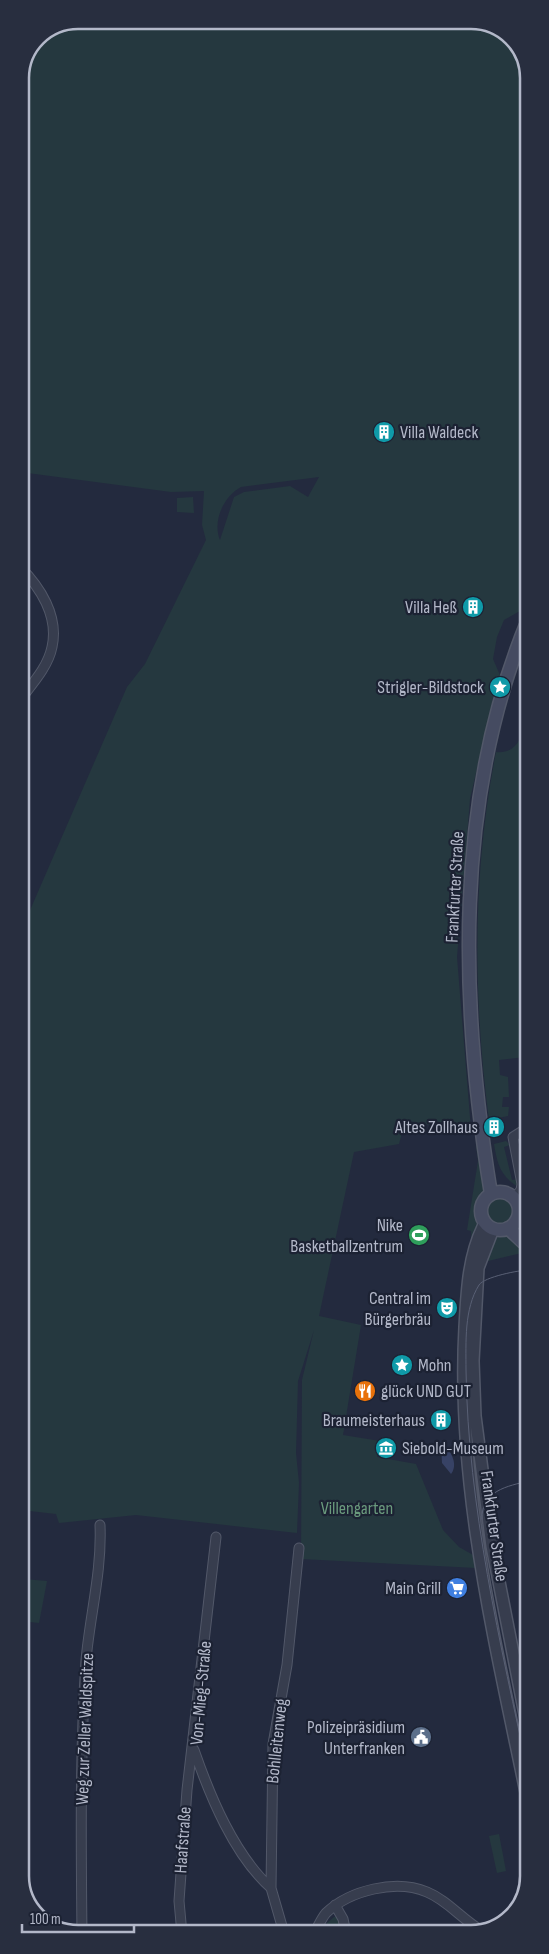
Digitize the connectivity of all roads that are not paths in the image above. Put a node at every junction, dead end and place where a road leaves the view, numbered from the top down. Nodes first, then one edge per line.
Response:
1 (29, 577) edge
2 (520, 642) edge
3 (29, 688) edge
4 (520, 1133) edge
5 (520, 1176) edge
6 (520, 1188) edge
7 (496, 1193) junction
8 (516, 1195) junction
9 (518, 1216) junction
10 (490, 1226) junction
11 (520, 1227) edge
12 (508, 1228) junction
13 (520, 1239) edge
14 (470, 1417) junction
15 (479, 1452) junction
16 (467, 1454) junction
17 (100, 1525) dead end
18 (216, 1537) dead end
19 (299, 1548) dead end
20 (503, 1600) junction
21 (488, 1603) junction
22 (517, 1674) junction
23 (503, 1676) junction
24 (520, 1689) edge
25 (194, 1747) junction
26 (520, 1762) edge
27 (271, 1888) junction
28 (335, 1906) junction
29 (82, 1925) edge
30 (182, 1925) edge
31 (282, 1925) edge
32 (318, 1925) edge
33 (344, 1925) edge
34 (470, 1925) edge

1 - 3 street
2 - 7 main road, Frankfurter Straße
4 - 5 street
6 - 8 street
7 - 8 main road
7 - 10 main road
8 - 9 main road
9 - 11 main road
9 - 12 main road
10 - 12 main road
10 - 14 street, Frankfurter Straße
12 - 13 main road
14 - 15 street, Frankfurter Straße
14 - 16 street, Frankfurter Straße
15 - 16 street, Frankfurter Straße
15 - 20 street, Frankfurter Straße
16 - 21 street, Frankfurter Straße
17 - 29 street, Weg zur Zeller Waldspitze
18 - 25 street, Von-Mieg-Straße
19 - 27 street, Bohlleitenweg
20 - 21 street, Frankfurter Straße
20 - 22 street, Frankfurter Straße
21 - 23 street, Frankfurter Straße
22 - 23 street
22 - 24 street, Frankfurter Straße
23 - 26 street, Frankfurter Straße
25 - 27 street, Von-Mieg-Straße
25 - 30 street, Haafstraße
27 - 31 street, Bohlleitenweg
28 - 32 street
28 - 33 street
28 - 34 street

